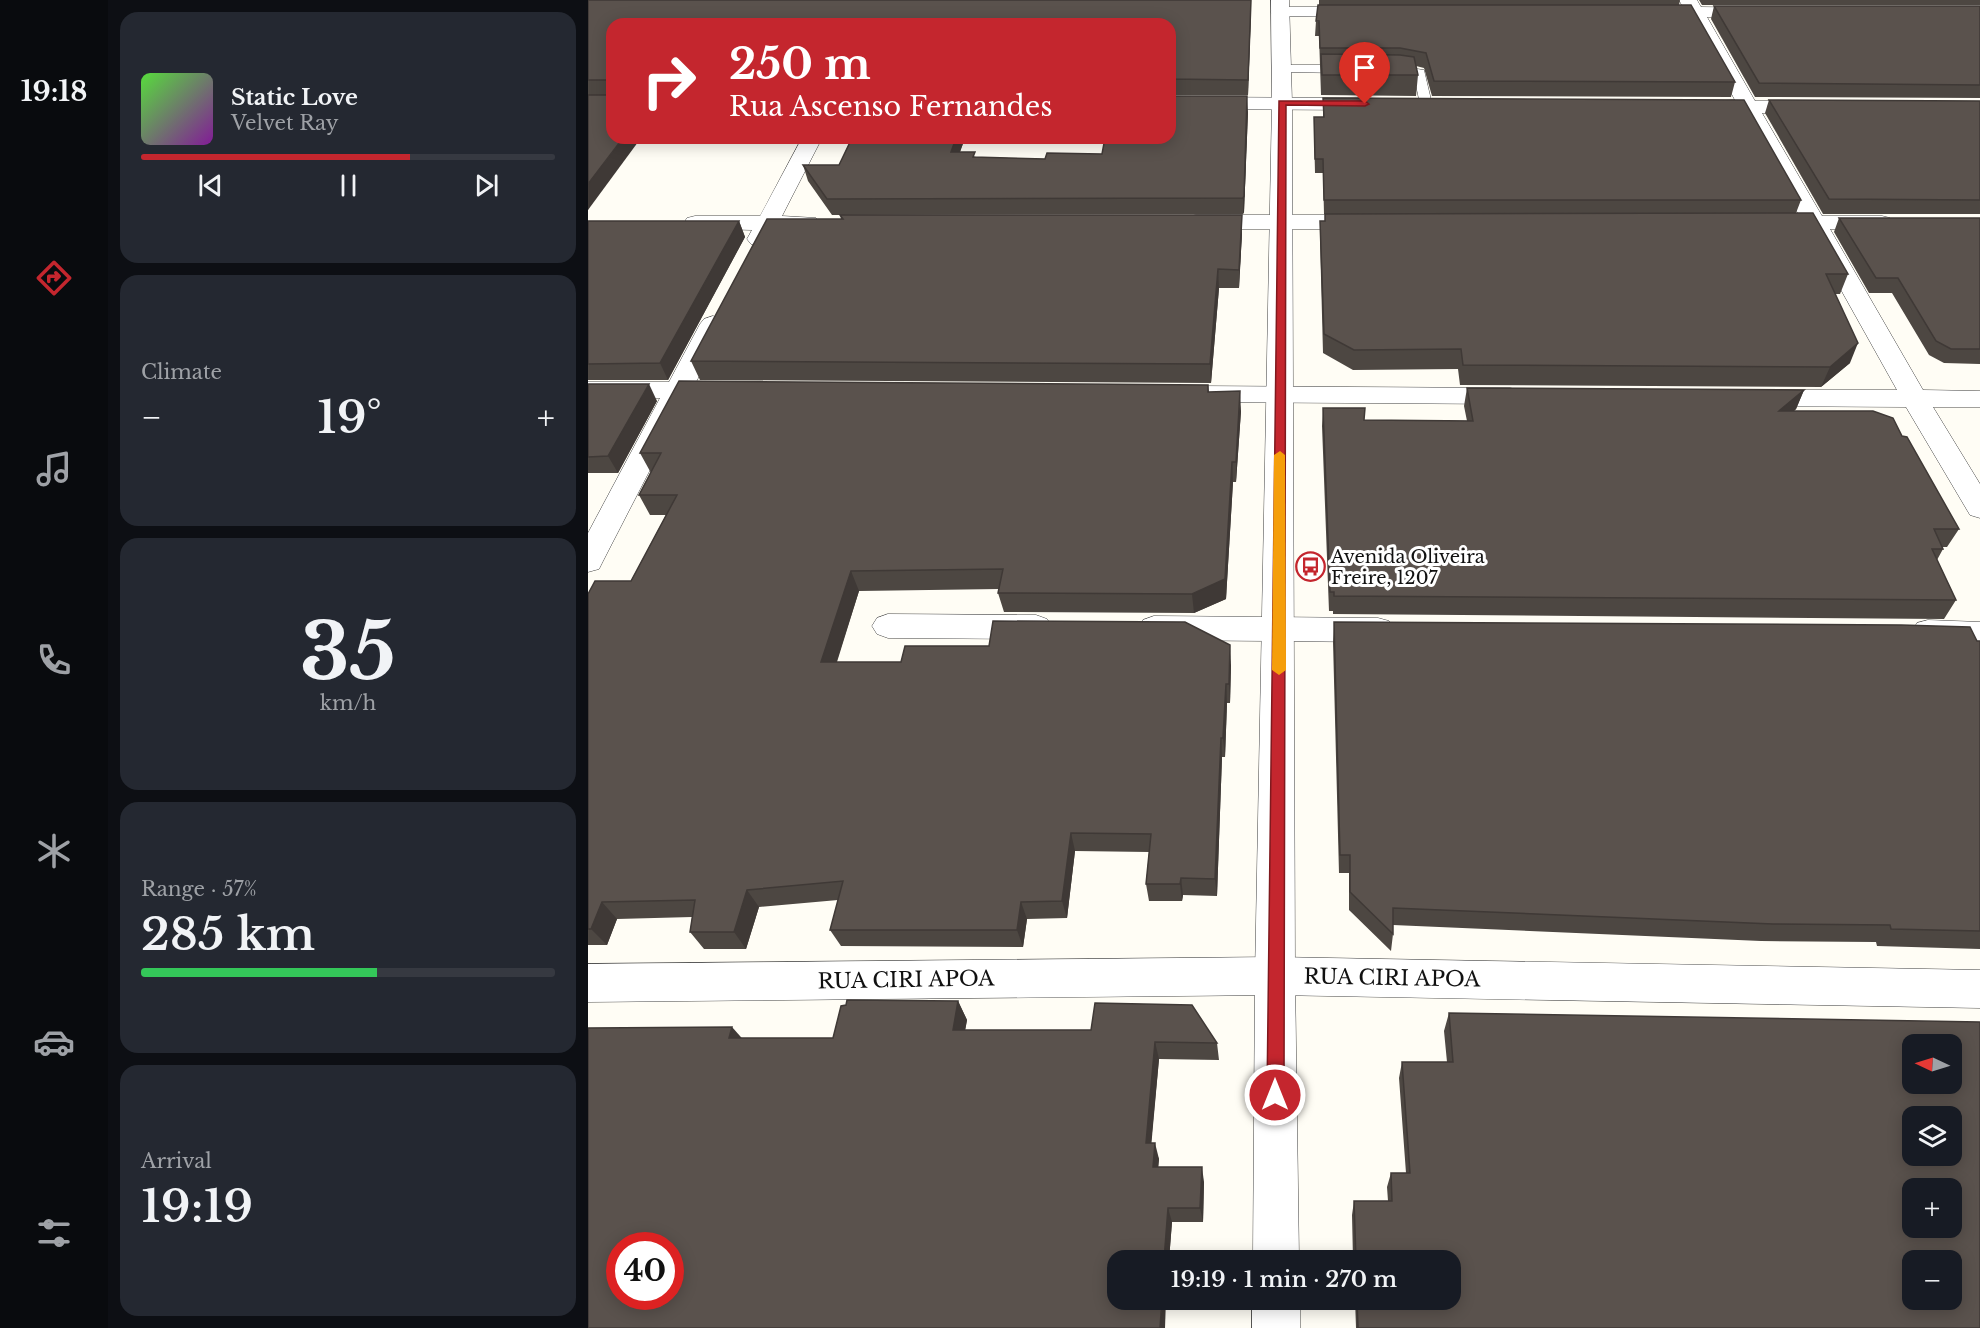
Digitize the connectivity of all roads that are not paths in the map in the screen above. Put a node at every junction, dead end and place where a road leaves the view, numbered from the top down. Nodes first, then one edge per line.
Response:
1 (1257, 4) dead end
2 (1280, 5) edge
3 (1692, 6) edge
4 (1375, 12) edge
5 (1636, 12) edge
6 (1778, 12) edge
7 (1281, 69) junction
8 (1176, 103) edge
9 (1282, 103) junction
10 (1382, 104) edge
11 (1404, 104) edge
12 (1426, 104) junction
13 (1450, 104) edge
14 (1681, 106) edge
15 (1751, 107) junction
16 (1831, 107) edge
17 (809, 144) edge
18 (1173, 222) edge
19 (1280, 222) junction
20 (1387, 222) edge
21 (1754, 222) edge
22 (1815, 222) junction
23 (672, 223) edge
24 (767, 223) junction
25 (827, 223) edge
26 (1908, 223) edge
27 (745, 264) edge
28 (723, 306) edge
29 (588, 390) edge
30 (678, 390) junction
31 (737, 390) edge
32 (1174, 394) edge
33 (1280, 395) junction
34 (1532, 397) edge
35 (1735, 398) edge
36 (1915, 399) junction
37 (1980, 399) edge
38 (1980, 508) edge
39 (588, 561) edge
40 (888, 626) dead end
41 (1066, 627) edge
42 (1125, 628) edge
43 (1280, 629) junction
44 (1411, 630) edge
45 (1900, 631) edge
46 (1980, 634) edge
47 (1275, 976) junction
48 (588, 983) edge
49 (1980, 989) edge
50 (1276, 1250) edge
51 (1276, 1310) edge
52 (1276, 1328) edge

1 - 2 street
2 - 4 street
2 - 7 street
3 - 5 street
3 - 6 street
3 - 15 street
7 - 9 street
7 - 12 lane
8 - 9 street
9 - 10 street
9 - 19 street
11 - 12 street
12 - 13 street
14 - 15 street
15 - 16 street
15 - 22 street
17 - 24 street
18 - 19 street
19 - 20 street
19 - 33 street
21 - 22 street
22 - 26 street
22 - 36 street
23 - 24 street
24 - 25 street
24 - 27 street
28 - 30 street
29 - 30 street
30 - 31 street
30 - 39 street
32 - 33 street
33 - 34 street
33 - 43 street
35 - 36 street
36 - 37 street
36 - 38 street
40 - 41 street
42 - 43 street
43 - 44 street
43 - 47 street
45 - 46 street
47 - 48 street, RUA CIRI APOA
47 - 49 street, RUA CIRI APOA
47 - 50 street
51 - 52 street

